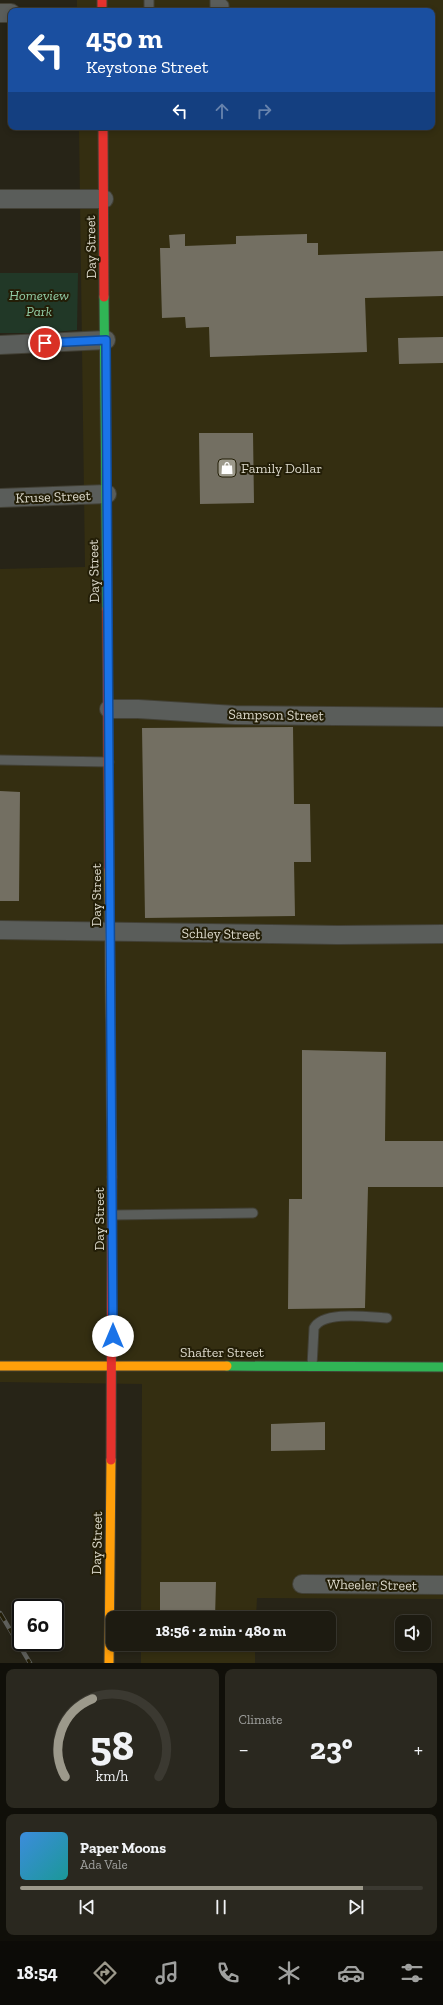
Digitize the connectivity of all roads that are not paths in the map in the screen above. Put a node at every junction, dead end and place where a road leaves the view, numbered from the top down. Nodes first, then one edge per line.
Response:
1 (219, 0) edge
2 (224, 8) edge
3 (104, 130) edge
4 (0, 199) edge
5 (104, 199) junction
6 (106, 340) junction
7 (0, 345) edge
8 (107, 494) junction
9 (0, 498) edge
10 (109, 709) junction
11 (443, 717) edge
12 (0, 760) edge
13 (109, 762) junction
14 (0, 930) edge
15 (110, 933) junction
16 (443, 934) edge
17 (253, 1214) dead end
18 (113, 1215) junction
19 (387, 1318) dead end
20 (0, 1366) edge
21 (312, 1366) junction
22 (113, 1367) junction
23 (443, 1367) edge
24 (302, 1584) dead end
25 (443, 1586) edge
26 (109, 1663) edge

1 - 2 lane
3 - 5 main road, Day Street
4 - 5 street
5 - 6 main road, Day Street
6 - 7 street
6 - 8 main road, Day Street
8 - 9 street, Kruse Street
8 - 10 main road, Day Street
10 - 11 street, Sampson Street
10 - 13 main road, Day Street
12 - 13 lane
13 - 15 main road, Day Street
14 - 15 street, Schley Street
15 - 16 street, Schley Street
15 - 18 main road, Day Street
17 - 18 lane
18 - 22 main road, Day Street
19 - 21 lane
20 - 22 main road, Shafter Street
21 - 22 main road, Shafter Street
21 - 23 main road, Shafter Street
22 - 26 main road, Day Street
24 - 25 street, Wheeler Street

